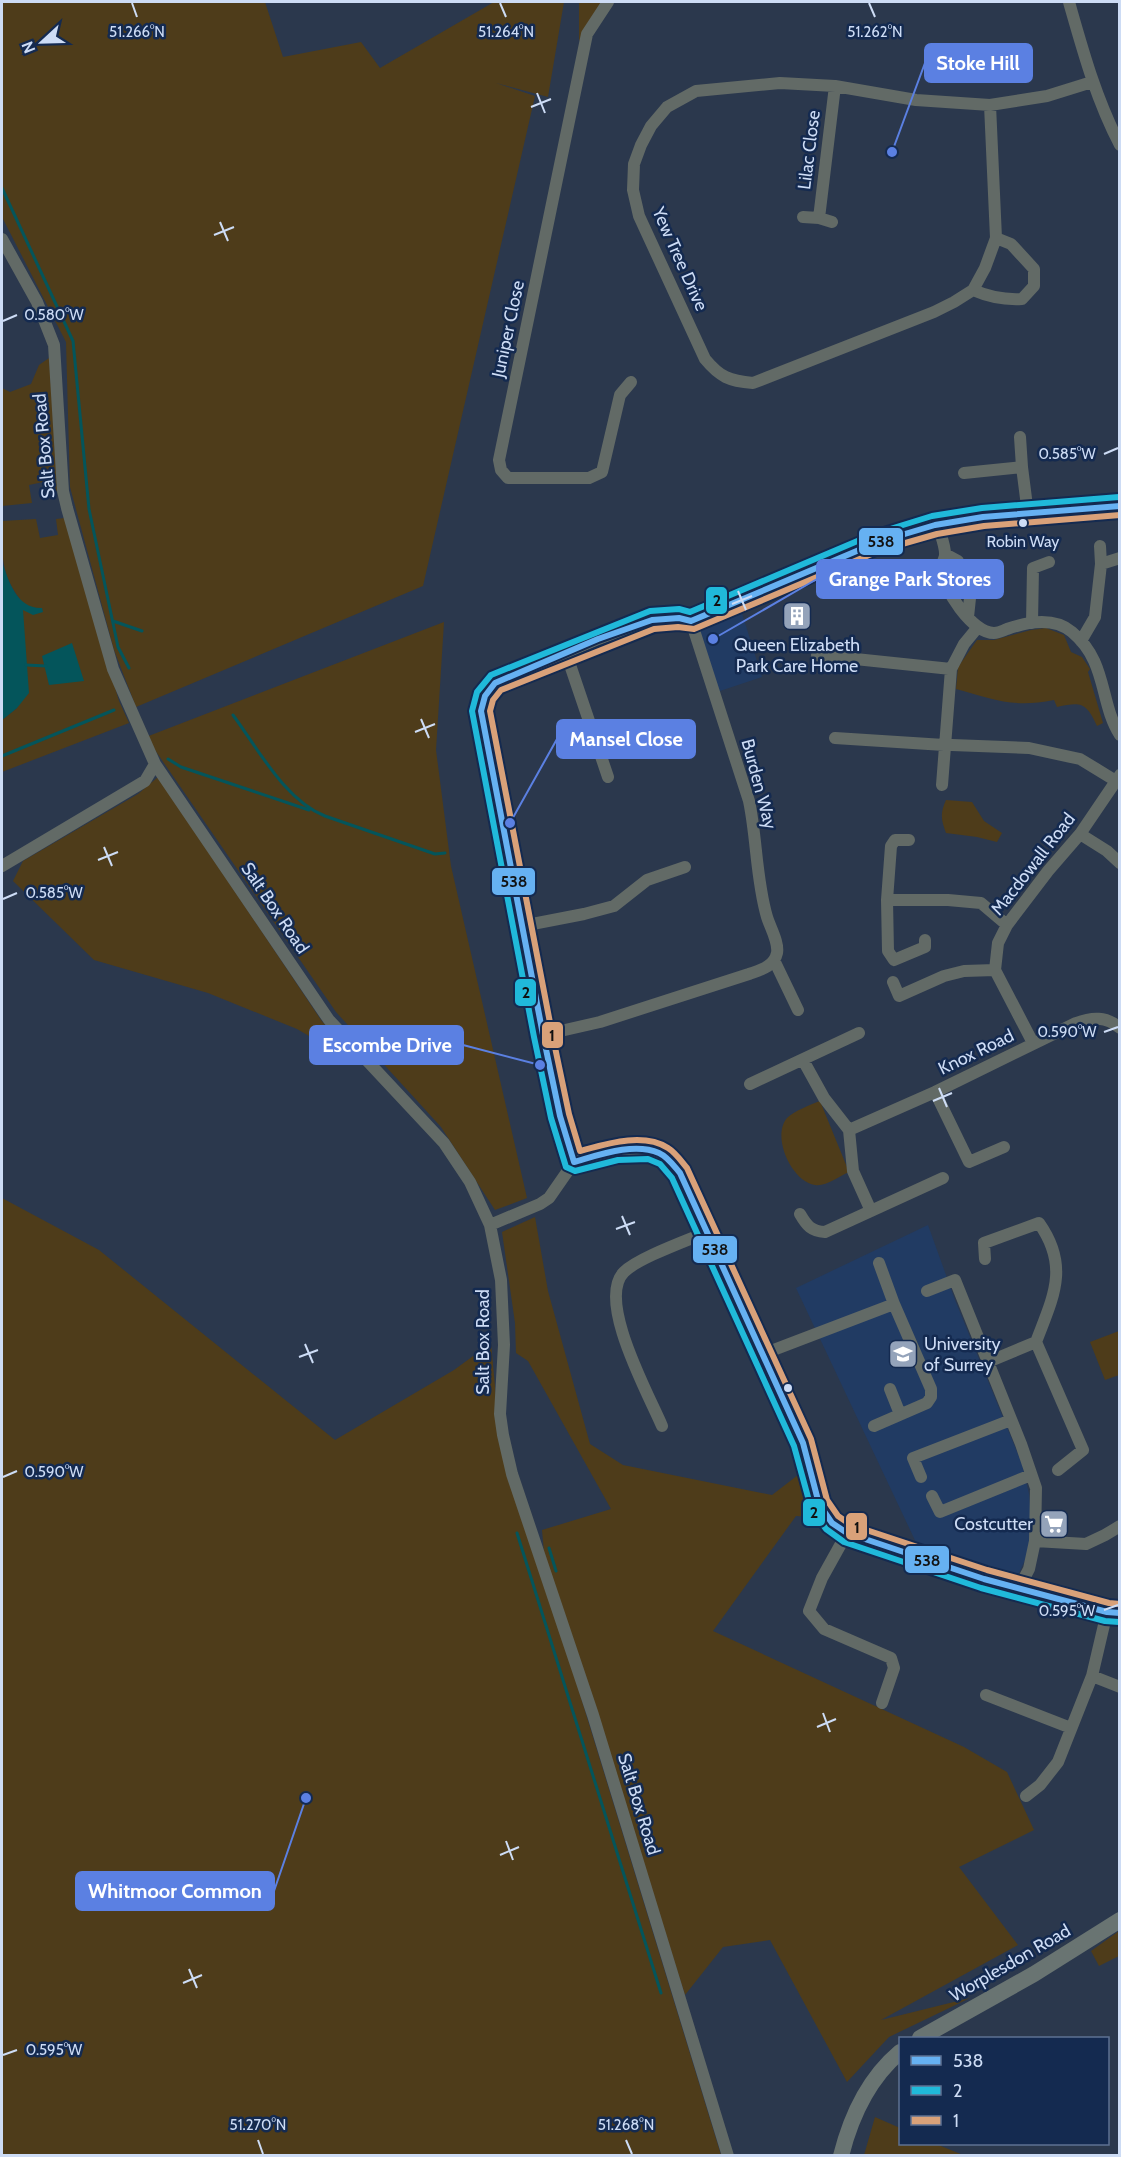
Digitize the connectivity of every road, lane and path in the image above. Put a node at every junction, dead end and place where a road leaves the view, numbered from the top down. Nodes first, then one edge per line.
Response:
1 (608, 2) edge
2 (1069, 2) edge
3 (1092, 82) junction
4 (835, 86) junction
5 (990, 105) junction
6 (1119, 145) edge
7 (803, 217) dead end
8 (819, 218) junction
9 (832, 222) dead end
10 (996, 238) junction
11 (2, 239) edge
12 (973, 290) junction
13 (631, 382) dead end
14 (1020, 437) dead end
15 (1022, 467) junction
16 (964, 473) dead end
17 (1119, 506) edge
18 (1028, 514) junction
19 (938, 525) junction
20 (1100, 546) dead end
21 (945, 554) junction
22 (1119, 558) edge
23 (1049, 562) dead end
24 (1101, 564) junction
25 (968, 617) junction
26 (691, 621) junction
27 (1032, 622) junction
28 (978, 627) junction
29 (1081, 641) junction
30 (566, 652) junction
31 (817, 655) dead end
32 (951, 669) junction
33 (1119, 735) edge
34 (835, 738) dead end
35 (948, 745) junction
36 (155, 764) junction
37 (608, 777) dead end
38 (1118, 778) edge
39 (942, 785) dead end
40 (1080, 834) junction
41 (909, 840) dead end
42 (1119, 863) edge
43 (2, 866) edge
44 (685, 867) dead end
45 (887, 900) junction
46 (1006, 925) junction
47 (522, 926) junction
48 (925, 940) dead end
49 (774, 960) junction
50 (995, 970) junction
51 (893, 982) dead end
52 (798, 1010) dead end
53 (1119, 1028) edge
54 (859, 1033) dead end
55 (543, 1035) junction
56 (1033, 1043) junction
57 (803, 1060) junction
58 (750, 1084) dead end
59 (935, 1092) junction
60 (849, 1130) junction
61 (1004, 1147) dead end
62 (574, 1162) junction
63 (943, 1178) dead end
64 (871, 1211) junction
65 (800, 1214) dead end
66 (490, 1225) junction
67 (706, 1232) junction
68 (985, 1259) dead end
69 (879, 1263) dead end
70 (927, 1291) dead end
71 (894, 1304) junction
72 (1036, 1342) junction
73 (764, 1354) junction
74 (988, 1362) junction
75 (890, 1389) dead end
76 (900, 1414) junction
77 (1011, 1420) junction
78 (662, 1426) dead end
79 (874, 1426) dead end
80 (1058, 1470) dead end
81 (1031, 1475) junction
82 (921, 1477) dead end
83 (932, 1496) dead end
84 (1119, 1526) edge
85 (847, 1533) junction
86 (1035, 1541) junction
87 (1019, 1588) junction
88 (1113, 1612) edge
89 (1092, 1676) junction
90 (1119, 1687) edge
91 (986, 1695) dead end
92 (882, 1703) dead end
93 (1071, 1728) junction
94 (1026, 1796) dead end
95 (1119, 1920) edge
96 (922, 2037) edge
97 (899, 2053) edge
98 (728, 2156) edge
99 (841, 2156) edge

1 - 13 street, Juniper Close
2 - 3 street
3 - 5 street, Yew Tree Drive
3 - 6 street
4 - 5 street, Yew Tree Drive
4 - 8 street, Lilac Close
4 - 12 street, Yew Tree Drive
5 - 10 street
7 - 8 street, Lilac Close
8 - 9 street, Lilac Close
10 - 12 street
10 - 12 street
11 - 36 street, Salt Box Road
14 - 15 street
15 - 16 street
15 - 18 street
17 - 18 street
18 - 19 street
19 - 21 street
19 - 26 street
20 - 24 street
21 - 25 street
21 - 25 street
22 - 24 street
23 - 27 street
24 - 29 street
25 - 28 street
26 - 30 street
26 - 49 street, Burden Way
27 - 28 street
27 - 29 street
28 - 32 street
29 - 33 street
30 - 37 street
30 - 47 street
31 - 32 street
32 - 35 street
34 - 35 street
35 - 38 street
35 - 39 street
36 - 43 street
36 - 66 street, Salt Box Road
38 - 40 street, Macdowall Road
40 - 42 street
40 - 46 street, Macdowall Road
41 - 45 street
44 - 47 street
45 - 46 street
45 - 48 street
46 - 50 street, Macdowall Road
47 - 55 street
49 - 52 street, Burden Way
49 - 55 street
50 - 51 street
50 - 56 street
53 - 56 street, Knox Road
54 - 57 street
55 - 62 street
56 - 59 street, Knox Road
57 - 58 street
57 - 60 street
59 - 60 street, Knox Road
59 - 61 street, Knox Road
60 - 64 street
62 - 66 street
62 - 67 street
63 - 64 street
64 - 65 street
66 - 98 street, Salt Box Road
67 - 73 street
67 - 78 street
68 - 72 street
69 - 71 street
70 - 74 street
71 - 73 street
71 - 76 street
72 - 74 street
72 - 80 street
73 - 85 street
74 - 77 street
75 - 76 street
76 - 79 street
77 - 81 street
77 - 82 street
81 - 83 street
81 - 86 street
84 - 86 street
85 - 87 street
85 - 92 street
86 - 87 street
87 - 88 street
88 - 89 street
89 - 90 street
89 - 93 street
91 - 93 street
93 - 94 street
95 - 96 main road, Worplesdon Road
97 - 99 main road

